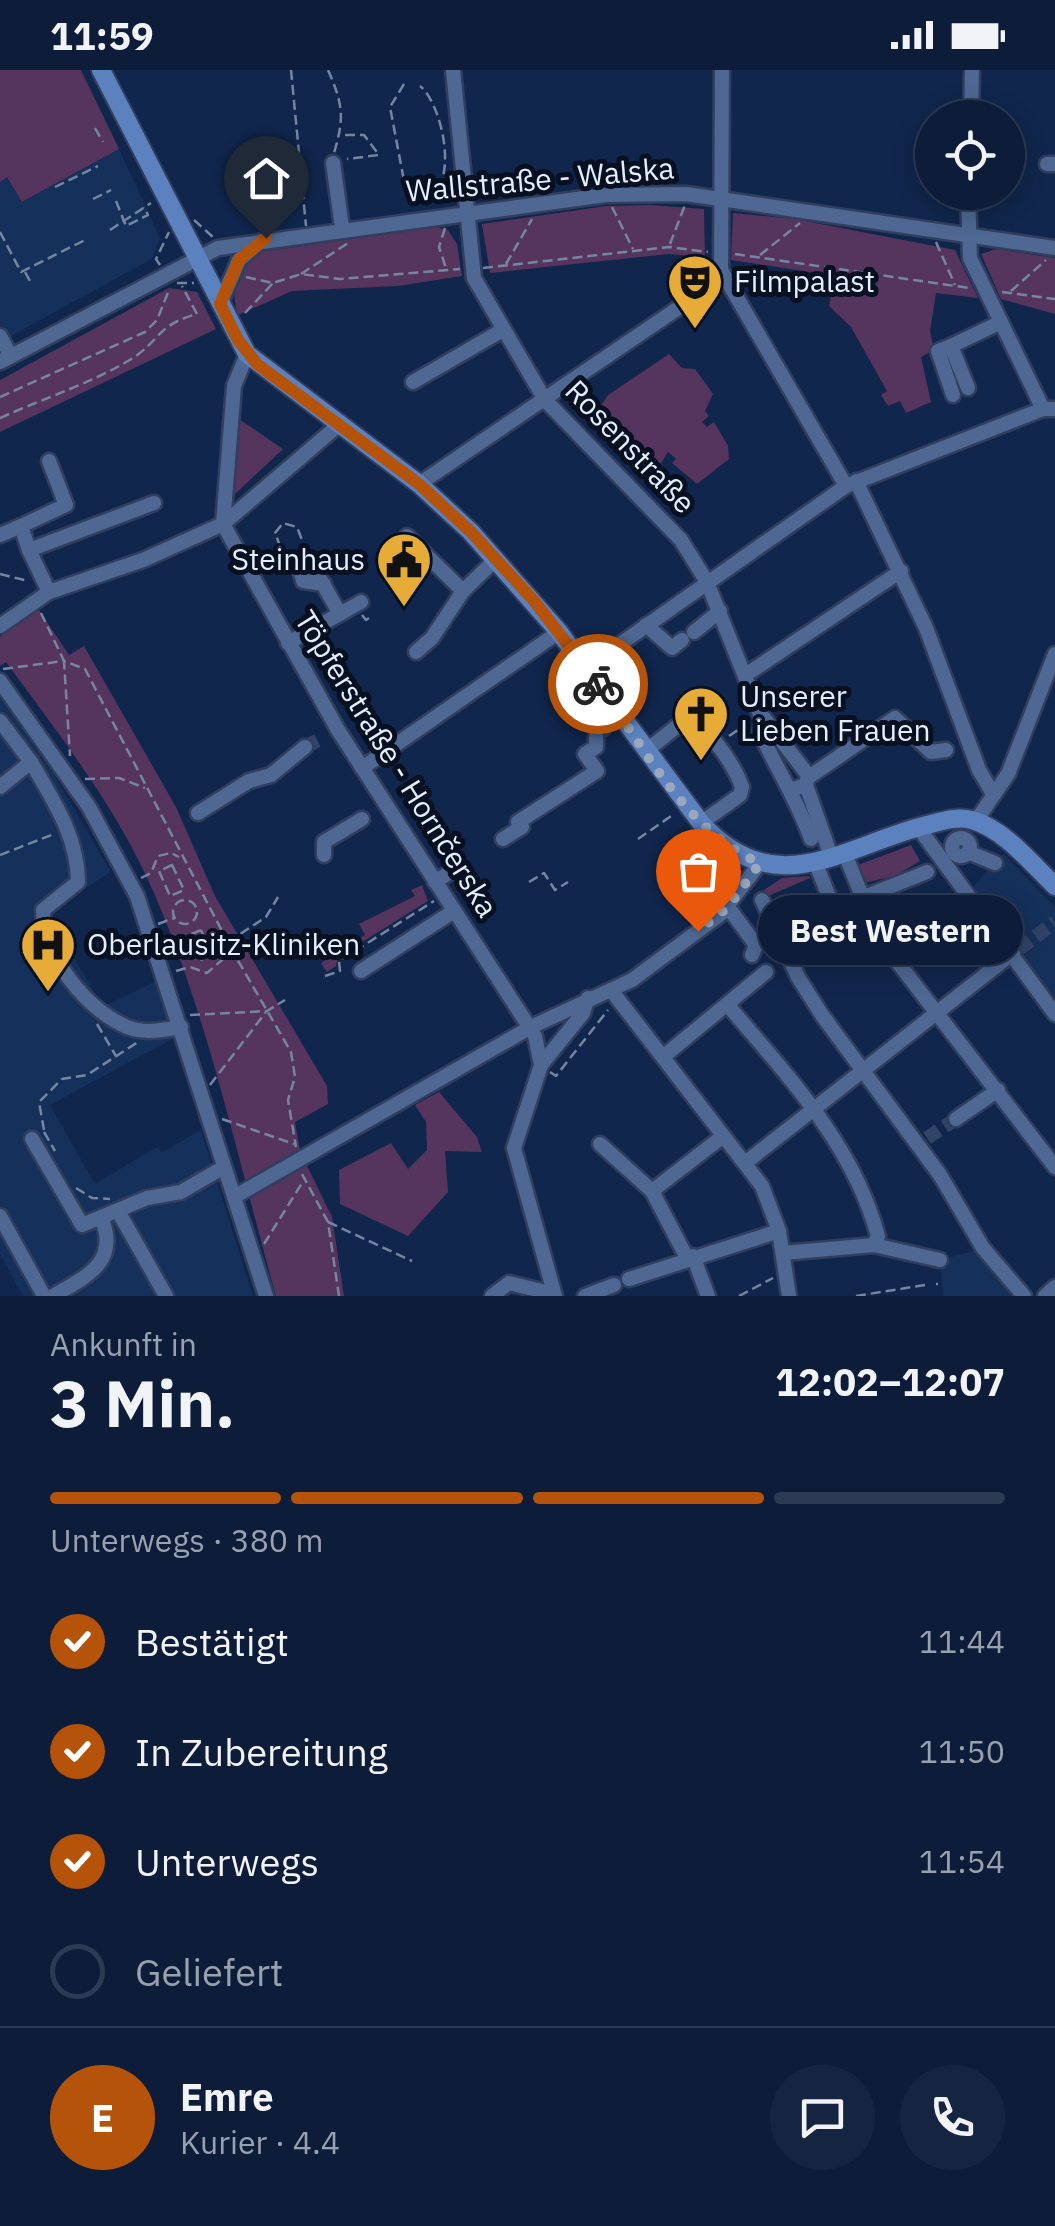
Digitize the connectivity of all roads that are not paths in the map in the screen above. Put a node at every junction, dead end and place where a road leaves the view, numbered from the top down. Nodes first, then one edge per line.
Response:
1 (101, 70) edge
2 (453, 70) edge
3 (722, 70) edge
4 (972, 70) edge
5 (971, 100) edge
6 (333, 163) dead end
7 (720, 199) junction
8 (968, 210) edge
9 (468, 212) junction
10 (342, 228) junction
11 (967, 235) junction
12 (266, 238) junction
13 (1055, 250) edge
14 (196, 257) junction
15 (724, 277) junction
16 (220, 304) junction
17 (1001, 322) junction
18 (500, 331) junction
19 (0, 336) edge
20 (951, 346) junction
21 (248, 354) junction
22 (5, 359) edge
23 (413, 382) dead end
24 (968, 388) dead end
25 (954, 395) dead end
26 (544, 400) junction
27 (1049, 409) edge
28 (336, 419) junction
29 (49, 461) dead end
30 (419, 484) junction
31 (851, 484) junction
32 (154, 503) dead end
33 (224, 524) junction
34 (22, 526) junction
35 (0, 534) edge
36 (407, 536) dead end
37 (29, 550) junction
38 (496, 559) junction
39 (307, 560) road end
40 (901, 571) junction
41 (706, 582) junction
42 (463, 590) junction
43 (49, 592) junction
44 (361, 609) road end
45 (720, 612) junction
46 (340, 614) junction
47 (646, 625) junction
48 (0, 626) edge
49 (558, 632) junction
50 (288, 643) junction
51 (416, 652) dead end
52 (1055, 654) edge
53 (586, 668) junction
54 (747, 674) junction
55 (0, 681) edge
56 (761, 717) junction
57 (0, 721) edge
58 (338, 730) junction
59 (596, 736) dead end
60 (322, 738) tunnel mouth
61 (305, 747) tunnel mouth
62 (646, 750) junction
63 (946, 750) dead end
64 (31, 762) junction
65 (362, 768) junction
66 (803, 784) junction
67 (0, 787) edge
68 (993, 794) junction
69 (89, 807) junction
70 (374, 811) junction
71 (198, 814) dead end
72 (976, 821) junction
73 (67, 824) junction
74 (701, 824) junction
75 (918, 827) junction
76 (503, 839) dead end
77 (811, 839) dead end
78 (324, 855) dead end
79 (831, 859) junction
80 (760, 863) junction
81 (995, 863) dead end
82 (934, 865) junction
83 (458, 867) dead end
84 (903, 875) dead end
85 (1055, 886) edge
86 (439, 888) junction
87 (762, 900) dead end
88 (864, 900) junction
89 (970, 902) junction
90 (728, 907) junction
91 (454, 911) junction
92 (835, 912) junction
93 (988, 915) dead end
94 (875, 928) junction
95 (786, 947) junction
96 (1015, 951) junction
97 (361, 971) dead end
98 (766, 972) dead end
99 (615, 997) junction
100 (588, 998) junction
101 (727, 1004) junction
102 (935, 1014) junction
103 (1055, 1014) edge
104 (179, 1021) junction
105 (531, 1027) junction
106 (664, 1056) junction
107 (541, 1065) junction
108 (862, 1072) junction
109 (998, 1090) junction
110 (817, 1108) junction
111 (956, 1119) tunnel mouth
112 (38, 1135) road end
113 (722, 1137) junction
114 (600, 1144) dead end
115 (744, 1163) junction
116 (224, 1166) junction
117 (1055, 1167) edge
118 (652, 1191) junction
119 (234, 1197) junction
120 (115, 1205) junction
121 (0, 1216) edge
122 (102, 1220) junction
123 (779, 1232) junction
124 (874, 1245) junction
125 (782, 1253) junction
126 (690, 1257) junction
127 (940, 1260) dead end
128 (629, 1279) dead end
129 (1055, 1287) edge
130 (613, 1289) edge
131 (555, 1295) edge
132 (44, 1296) edge
133 (53, 1296) edge
134 (166, 1296) edge
135 (266, 1296) edge
136 (492, 1296) edge
137 (585, 1296) edge
138 (708, 1296) edge
139 (790, 1296) edge
140 (1024, 1296) edge
141 (1045, 1296) edge

1 - 14 main road
2 - 9 street, Rosenstraße
3 - 7 street
4 - 5 street
6 - 10 street
7 - 9 street, Wallstraße - Walska
7 - 11 street, Wallstraße - Walska
7 - 15 street
8 - 11 street
9 - 10 street, Wallstraße - Walska
9 - 18 street, Rosenstraße
10 - 12 street, Wallstraße - Walska
11 - 13 street, Wallstraße - Walska
11 - 17 street
12 - 14 street, Wallstraße - Walska
12 - 16 street
14 - 16 main road
14 - 22 street, Wallstraße - Walska
15 - 26 street
15 - 31 street
16 - 21 main road
17 - 20 street
17 - 27 street
18 - 23 street
18 - 26 street, Rosenstraße
19 - 22 street
20 - 24 street
20 - 25 street
21 - 28 main road
21 - 33 street
26 - 30 street
26 - 41 street, Rosenstraße
27 - 31 street
28 - 30 main road
28 - 33 street
29 - 34 street
30 - 38 main road
31 - 40 street
31 - 41 street
32 - 37 street
33 - 43 street
33 - 50 street, Töpferstraße - Hornčerska
34 - 35 street
34 - 37 street
36 - 42 street
37 - 43 street
38 - 42 street
38 - 49 main road
39 - 46 street
40 - 54 street
40 - 68 street
41 - 45 street, Rosenstraße
41 - 47 street
42 - 51 street
43 - 48 street
44 - 46 street
45 - 47 street
45 - 54 street, Rosenstraße
46 - 50 street
47 - 53 street
49 - 53 main road
49 - 65 street
50 - 58 street, Töpferstraße - Hornčerska
52 - 68 street
53 - 62 main road
54 - 56 street, Rosenstraße
55 - 69 street
56 - 66 street
56 - 66 street, Rosenstraße
57 - 64 street
58 - 60 street
58 - 65 street, Töpferstraße - Hornčerska
59 - 76 street
61 - 71 street
62 - 74 main road
62 - 74 street
63 - 66 street
64 - 67 street
64 - 73 street
65 - 70 street, Töpferstraße - Hornčerska
66 - 77 street
66 - 79 street
68 - 72 street
69 - 73 street
69 - 104 street
70 - 78 street
70 - 86 street, Töpferstraße - Hornčerska
72 - 75 main road
72 - 85 main road
73 - 104 street
74 - 80 main road
75 - 79 main road
75 - 82 street
79 - 80 main road
79 - 88 street
79 - 92 street
80 - 90 street
81 - 82 street
82 - 84 street
82 - 88 street
82 - 89 street
83 - 86 street
86 - 91 street, Töpferstraße - Hornčerska
87 - 95 street
88 - 92 street
88 - 94 street
89 - 93 street
89 - 96 street
90 - 95 street
90 - 99 street
91 - 97 street
91 - 105 street, Töpferstraße - Hornčerska
92 - 95 street
94 - 95 street
94 - 102 street
95 - 108 street
96 - 102 street
96 - 103 street
98 - 101 street
99 - 100 street
99 - 106 street
100 - 105 street
100 - 107 street
101 - 106 street
101 - 110 street
102 - 108 street
102 - 109 street
104 - 116 street
105 - 107 street, Töpferstraße - Hornčerska
105 - 119 street
106 - 113 street
107 - 131 street
108 - 110 street
108 - 140 street
109 - 111 street
109 - 117 street
110 - 115 street
110 - 124 street
112 - 122 street
113 - 115 street
113 - 118 street
114 - 118 street
115 - 123 street
116 - 119 street
116 - 120 street
118 - 126 street
119 - 135 street
120 - 122 street
120 - 134 street
121 - 132 street
122 - 133 street
123 - 125 street
123 - 126 street
124 - 125 street
124 - 127 street
125 - 139 street
126 - 128 street
126 - 138 street
129 - 141 street
130 - 137 street
131 - 136 street

